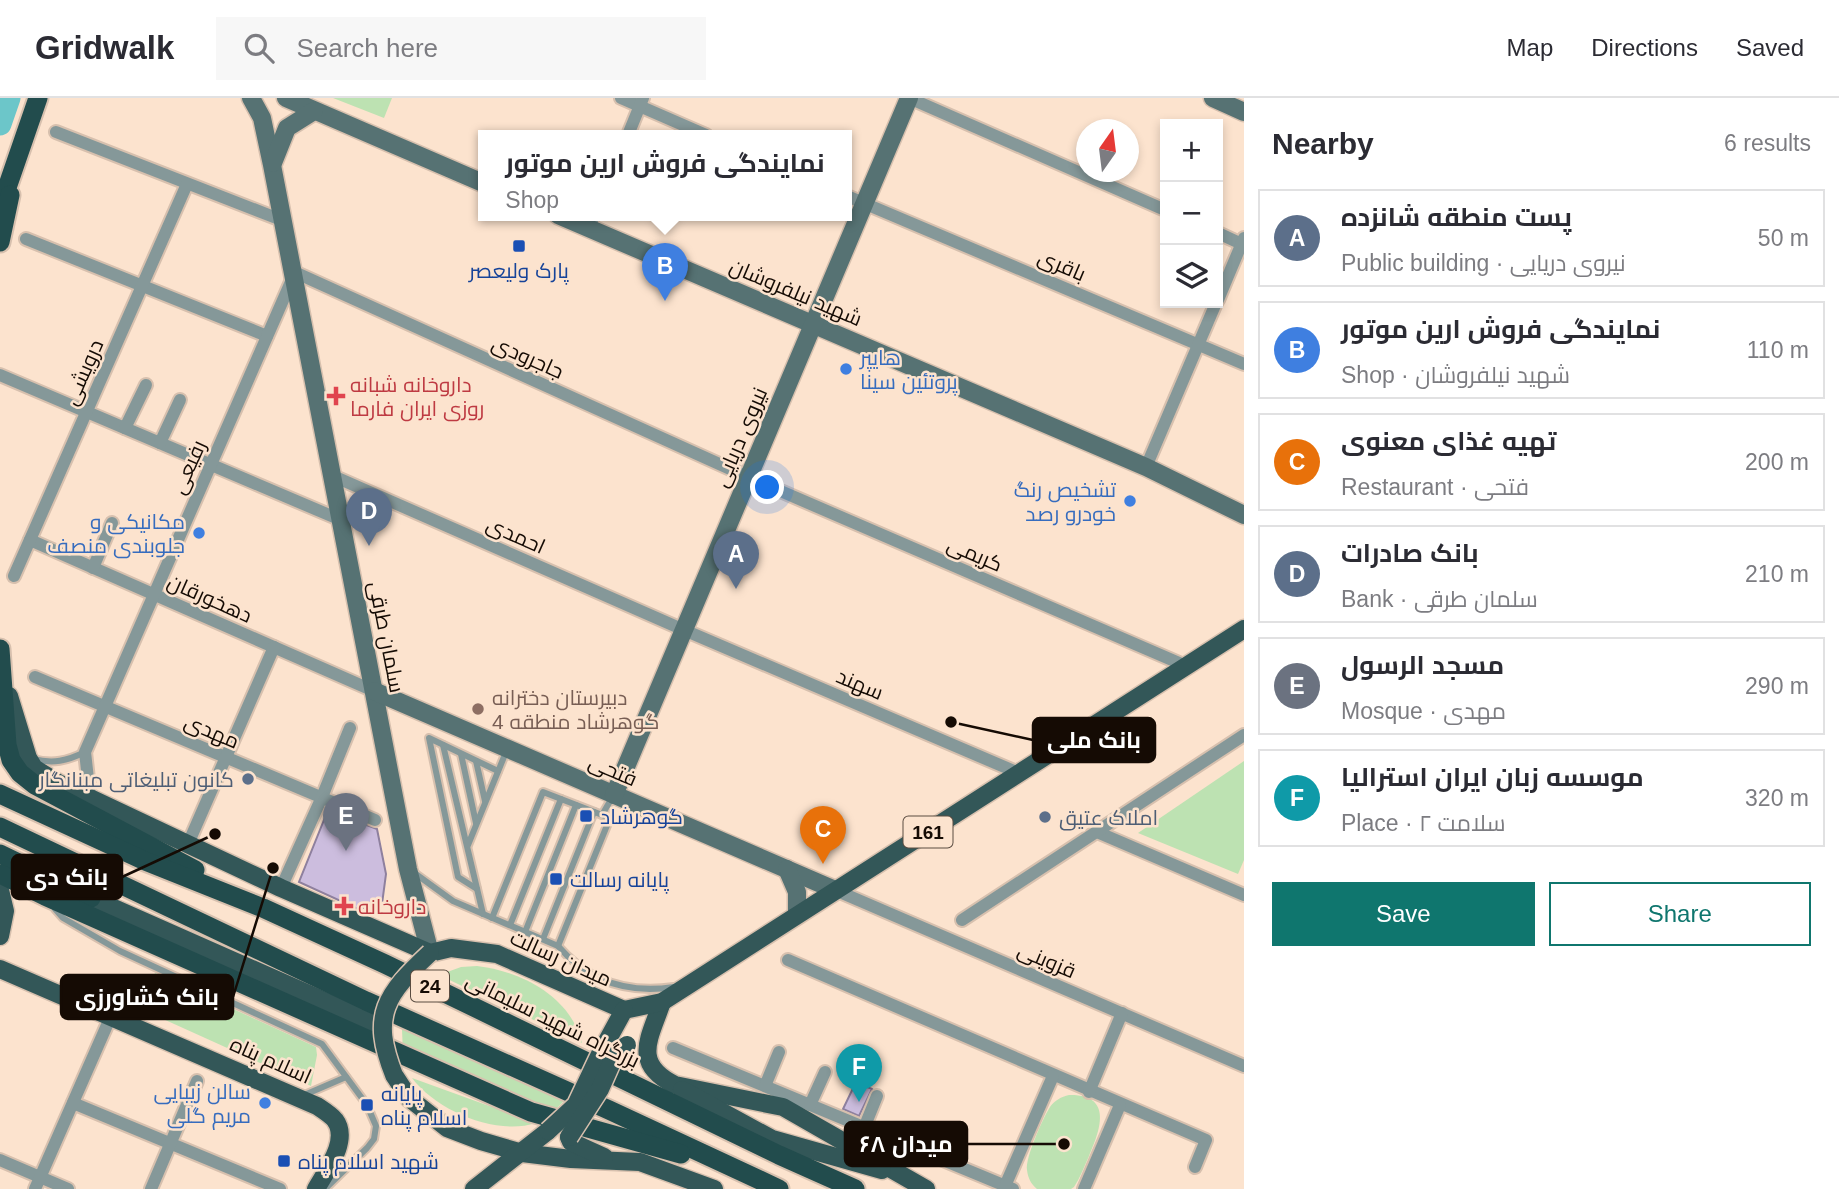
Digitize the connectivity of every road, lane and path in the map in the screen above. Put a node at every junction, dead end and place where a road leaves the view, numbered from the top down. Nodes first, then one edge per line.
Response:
1 (38, 98) edge
2 (251, 98) edge
3 (286, 98) edge
4 (621, 98) edge
5 (909, 98) edge
6 (1213, 98) edge
7 (641, 102) edge
8 (314, 111) junction
9 (1244, 112) edge
10 (630, 130) edge
11 (696, 130) edge
12 (56, 132) dead end
13 (18, 157) junction
14 (272, 165) junction
15 (478, 181) edge
16 (187, 184) junction
17 (852, 198) edge
18 (864, 204) junction
19 (0, 208) edge
20 (1160, 208) edge
21 (284, 221) junction
22 (592, 222) edge
23 (1223, 235) edge
24 (26, 239) dead end
25 (0, 242) edge
26 (1243, 242) edge
27 (293, 273) junction
28 (142, 286) junction
29 (1223, 287) edge
30 (1214, 308) edge
31 (813, 324) junction
32 (267, 337) junction
33 (1199, 344) junction
34 (1244, 364) edge
35 (0, 375) edge
36 (146, 385) dead end
37 (180, 400) dead end
38 (87, 412) junction
39 (125, 428) junction
40 (160, 443) junction
41 (210, 464) junction
42 (1146, 467) junction
43 (333, 476) junction
44 (748, 477) junction
45 (1244, 515) edge
46 (341, 520) junction
47 (112, 523) dead end
48 (30, 540) junction
49 (93, 568) junction
50 (14, 576) dead end
51 (153, 594) junction
52 (1244, 629) edge
53 (684, 630) junction
54 (274, 647) junction
55 (1, 656) edge
56 (1186, 666) junction
57 (35, 677) dead end
58 (374, 691) junction
59 (104, 706) junction
60 (350, 728) dead end
61 (1244, 735) edge
62 (443, 745) junction
63 (507, 748) junction
64 (85, 752) junction
65 (461, 754) junction
66 (226, 757) junction
67 (28, 758) junction
68 (476, 761) junction
69 (489, 767) junction
70 (498, 771) junction
71 (1021, 774) junction
72 (493, 784) junction
73 (0, 794) edge
74 (614, 795) junction
75 (90, 797) junction
76 (322, 797) junction
77 (561, 799) junction
78 (485, 803) junction
79 (576, 805) junction
80 (594, 812) junction
81 (602, 815) junction
82 (375, 820) dead end
83 (476, 825) junction
84 (0, 827) edge
85 (1097, 832) junction
86 (188, 844) junction
87 (467, 847) junction
88 (0, 854) edge
89 (408, 869) junction
90 (787, 869) junction
91 (0, 874) edge
92 (281, 888) junction
93 (0, 890) edge
94 (477, 890) junction
95 (835, 890) junction
96 (1244, 895) edge
97 (45, 896) junction
98 (91, 898) joint
99 (263, 908) junction
100 (483, 914) junction
101 (797, 914) junction
102 (492, 918) junction
103 (962, 920) dead end
104 (510, 925) junction
105 (525, 932) junction
106 (0, 936) edge
107 (543, 939) junction
108 (558, 946) junction
109 (430, 953) junction
110 (788, 960) dead end
111 (0, 969) edge
112 (687, 986) junction
113 (662, 1002) junction
114 (624, 1010) junction
115 (1122, 1013) junction
116 (111, 1016) junction
117 (381, 1026) junction
118 (647, 1045) junction
119 (673, 1048) dead end
120 (779, 1052) dead end
121 (1244, 1066) edge
122 (825, 1072) dead end
123 (1053, 1076) junction
124 (346, 1077) junction
125 (197, 1081) dead end
126 (676, 1085) junction
127 (765, 1086) junction
128 (1089, 1092) junction
129 (877, 1096) dead end
130 (300, 1097) junction
131 (73, 1103) junction
132 (810, 1105) junction
133 (1120, 1105) junction
134 (864, 1128) junction
135 (170, 1144) junction
136 (522, 1153) junction
137 (0, 1160) edge
138 (610, 1160) junction
139 (1195, 1167) dead end
140 (735, 1170) junction
141 (902, 1176) junction
142 (37, 1183) edge
143 (685, 1183) edge
144 (1009, 1187) edge
145 (68, 1189) edge
146 (150, 1189) edge
147 (280, 1189) edge
148 (316, 1189) edge
149 (324, 1189) edge
150 (474, 1189) edge
151 (714, 1189) edge
152 (779, 1189) edge
153 (855, 1189) edge
154 (926, 1189) edge
155 (1084, 1189) edge

1 - 13 highway
2 - 14 main road, سلمان طرقی
3 - 8 main road
4 - 7 street
5 - 18 main road, نیروی دریایی
5 - 20 street
6 - 9 main road
7 - 10 street
7 - 11 street
8 - 14 main road
8 - 15 main road
12 - 16 street
13 - 19 highway
13 - 25 highway
14 - 21 main road, سلمان طرقی
16 - 21 street
16 - 28 street, درویشی
17 - 18 street, باقری
18 - 31 main road, نیروی دریایی
18 - 33 street, باقری
21 - 27 main road, سلمان طرقی
22 - 31 main road, شهید نیلفروشان
23 - 26 street
24 - 28 street
26 - 29 street
27 - 32 street, رفیعی
27 - 43 main road, سلمان طرقی
27 - 44 street, جاجرودی
28 - 32 street
28 - 38 street, درویشی
30 - 33 street
31 - 42 main road, شهید نیلفروشان
31 - 44 main road, نیروی دریایی
32 - 41 street, رفیعی
33 - 34 street, باقری
33 - 42 street
35 - 38 street
36 - 39 street
37 - 40 street
38 - 39 street
38 - 48 street, درویشی
39 - 40 street
40 - 41 street
41 - 46 street
41 - 51 street, رفیعی
42 - 45 main road, شهید نیلفروشان
43 - 46 main road, سلمان طرقی
43 - 53 street, احمدی
44 - 53 main road, نیروی دریایی
44 - 56 street, کریمی
46 - 58 main road, سلمان طرقی
47 - 49 street
48 - 49 street, دهخورقان
48 - 50 street, درویشی
49 - 51 street, دهخورقان
51 - 54 street, دهخورقان
51 - 59 street, رفیعی
52 - 56 main road, 161
53 - 71 street, سهند
53 - 74 main road, نیروی دریایی
54 - 58 street, دهخورقان
54 - 66 street
55 - 67 main road
55 - 99 highway
56 - 71 main road, 161
57 - 59 street, مهدی
58 - 63 main road, فتحی
58 - 89 main road, سلمان طرقی
59 - 64 street, رفیعی
59 - 66 street, مهدی
60 - 76 street
61 - 85 street
62 - 65 lane
62 - 87 lane
62 - 94 lane
63 - 70 lane
63 - 74 main road, فتحی
64 - 67 lane
64 - 75 street
65 - 68 lane
65 - 83 lane
66 - 76 street, مهدی
66 - 86 street
67 - 75 main road
68 - 69 lane
68 - 78 lane
69 - 70 lane
69 - 72 lane
70 - 72 lane
71 - 95 main road, 161
72 - 78 lane
73 - 99 highway, بزرگراه شهید سلیمانی / 24
74 - 81 lane
74 - 90 main road, فتحی
75 - 86 main road
76 - 82 street, مهدی
76 - 92 street
77 - 79 lane
77 - 102 lane
77 - 104 lane
78 - 83 lane
79 - 80 lane
79 - 105 lane
80 - 81 lane
80 - 107 lane
81 - 108 lane
83 - 87 lane
84 - 140 highway, 24
85 - 96 street
85 - 103 street
86 - 92 main road
87 - 94 lane
88 - 98 highway
89 - 100 lane
89 - 109 main road, سلمان طرقی
90 - 95 main road, فتحی
90 - 101 main road
91 - 97 highway
92 - 109 main road
93 - 106 main road
94 - 100 lane
95 - 101 main road, 161
95 - 115 street, قزوینی
97 - 124 lane
97 - 140 highway
98 - 117 main road
99 - 153 highway, بزرگراه شهید سلیمانی / 24
100 - 102 lane
101 - 112 main road, 161
102 - 104 lane
104 - 105 lane
105 - 107 lane
107 - 108 lane
108 - 112 lane
109 - 114 main road, میدان رسالت
109 - 117 main road, bridge
110 - 123 street
111 - 116 main road, اسلام پناه
112 - 113 main road, 161
113 - 114 main road, 161
113 - 118 main road
114 - 136 main road, میدان رسالت, bridge
115 - 121 street, قزوینی
115 - 128 street
116 - 130 main road, اسلام پناه
116 - 131 street
117 - 136 main road, bridge
118 - 126 main road
118 - 138 main road, bridge
119 - 127 street
120 - 127 street
122 - 132 street
123 - 128 street
123 - 144 street
124 - 130 lane
124 - 149 lane
125 - 135 street
126 - 141 main road
126 - 141 main road
127 - 132 street
128 - 133 street
129 - 134 street
130 - 148 main road, اسلام پناه
131 - 135 street
131 - 142 street
132 - 134 street
133 - 139 street
133 - 155 street
134 - 144 street
135 - 146 street
135 - 147 street
136 - 138 main road
136 - 150 main road, میدان رسالت
137 - 142 street
138 - 143 main road
140 - 152 highway, 24
141 - 154 main road
142 - 145 street
143 - 151 main road

